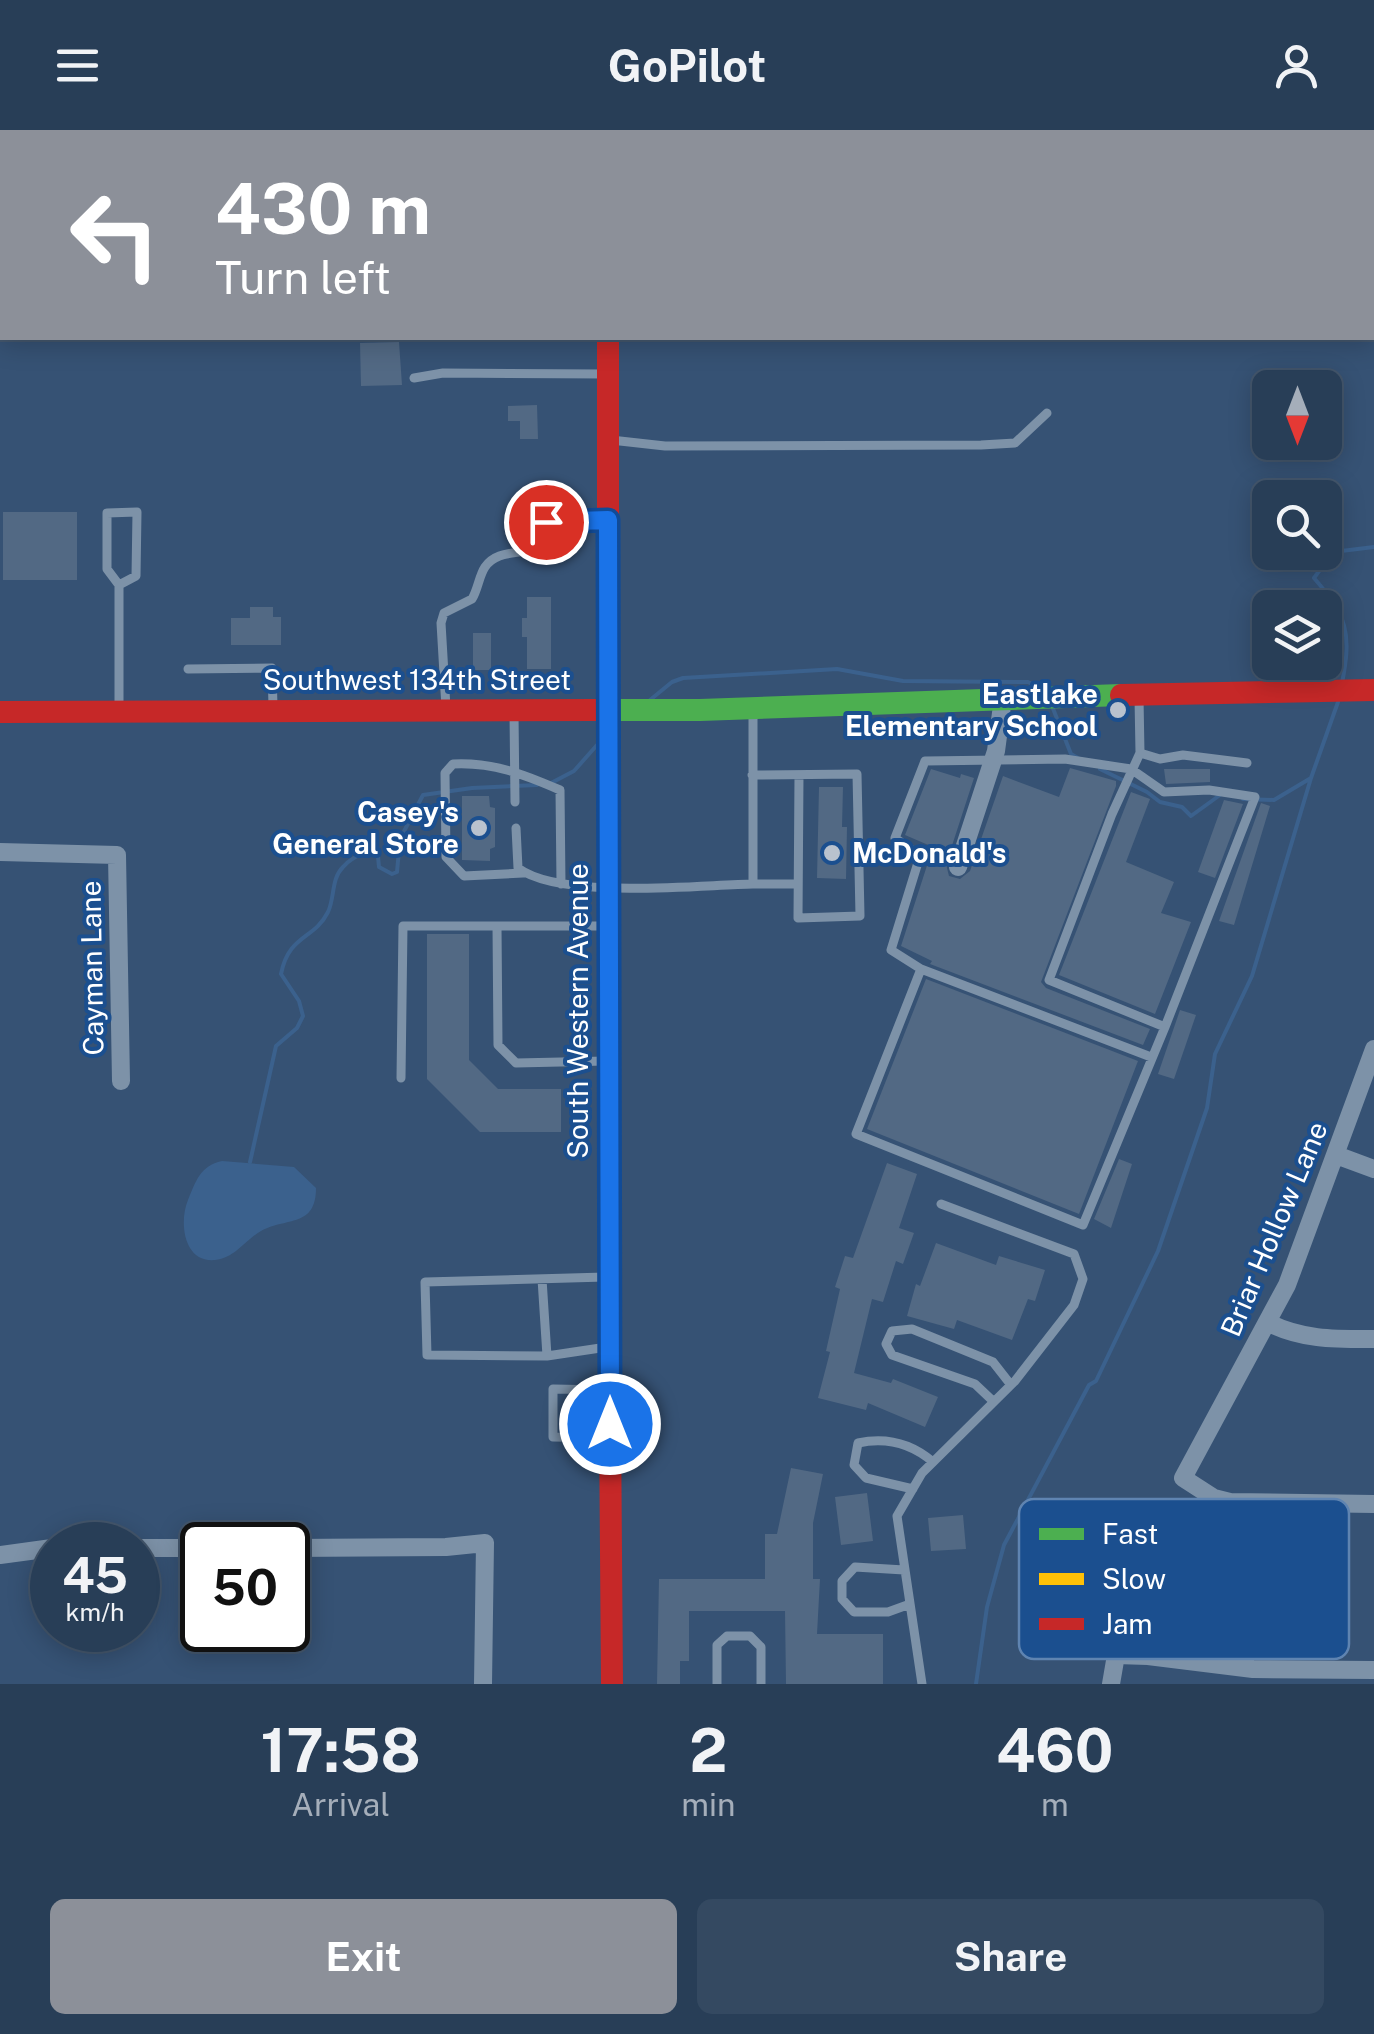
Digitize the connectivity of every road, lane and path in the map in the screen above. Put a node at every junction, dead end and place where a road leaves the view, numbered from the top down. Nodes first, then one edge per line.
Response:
1 (608, 340) edge
2 (608, 374) junction
3 (414, 378) dead end
4 (1047, 413) dead end
5 (608, 440) junction
6 (608, 520) junction
7 (120, 585) junction
8 (188, 669) dead end
9 (1374, 690) edge
10 (1139, 695) junction
11 (1003, 698) junction
12 (273, 709) junction
13 (753, 709) junction
14 (446, 710) junction
15 (514, 710) junction
16 (606, 710) junction
17 (119, 711) junction
18 (0, 712) edge
19 (1140, 753) junction
20 (993, 760) junction
21 (1246, 762) dead end
22 (1130, 769) junction
23 (514, 771) junction
24 (799, 775) junction
25 (752, 776) junction
26 (515, 802) dead end
27 (516, 828) dead end
28 (0, 852) edge
29 (958, 867) dead end
30 (524, 873) junction
31 (561, 884) junction
32 (752, 884) junction
33 (798, 884) junction
34 (607, 887) junction
35 (497, 926) junction
36 (608, 926) junction
37 (921, 968) junction
38 (1164, 1027) junction
39 (1374, 1049) edge
40 (1151, 1057) junction
41 (608, 1061) junction
42 (401, 1078) dead end
43 (121, 1081) dead end
44 (1336, 1156) junction
45 (1374, 1169) edge
46 (941, 1204) dead end
47 (610, 1277) junction
48 (542, 1279) junction
49 (1269, 1323) junction
50 (1374, 1338) edge
51 (610, 1346) junction
52 (547, 1356) junction
53 (1011, 1385) junction
54 (610, 1390) junction
55 (994, 1402) junction
56 (611, 1438) junction
57 (933, 1462) junction
58 (913, 1489) junction
59 (1218, 1499) edge
60 (1349, 1504) edge
61 (1374, 1504) edge
62 (310, 1548) edge
63 (30, 1551) edge
64 (0, 1555) edge
65 (904, 1570) junction
66 (910, 1604) junction
67 (1115, 1659) edge
68 (1172, 1659) edge
69 (1374, 1670) edge
70 (483, 1684) edge
71 (612, 1684) edge
72 (717, 1684) edge
73 (762, 1684) edge
74 (922, 1684) edge
75 (1111, 1684) edge

1 - 2 main road, South Western Avenue
2 - 3 lane
2 - 5 main road, South Western Avenue
4 - 5 lane
5 - 6 main road, South Western Avenue
6 - 14 lane
6 - 16 main road, South Western Avenue
7 - 7 lane
7 - 17 lane
8 - 12 lane
9 - 10 main road, Southwest 134th Street
10 - 11 main road, Southwest 134th Street
10 - 19 lane
11 - 13 main road, Southwest 134th Street
11 - 20 street
12 - 14 main road, Southwest 134th Street
12 - 17 main road, Southwest 134th Street
13 - 16 main road, Southwest 134th Street
13 - 25 lane
14 - 15 main road, Southwest 134th Street
15 - 16 main road, Southwest 134th Street
15 - 23 lane
16 - 34 main road, South Western Avenue
17 - 18 main road, Southwest 134th Street
19 - 21 lane
19 - 22 lane
20 - 22 lane
20 - 29 street
20 - 37 lane
22 - 38 lane
22 - 38 lane
23 - 26 lane
23 - 30 lane
23 - 31 lane
24 - 25 lane
24 - 33 lane
24 - 33 lane
25 - 32 lane
27 - 30 lane
28 - 43 street, Cayman Lane
30 - 31 lane
31 - 34 lane
32 - 33 lane
32 - 34 lane
34 - 36 main road, South Western Avenue
35 - 36 lane
35 - 41 lane
35 - 42 lane
36 - 41 main road, South Western Avenue
37 - 40 lane
37 - 40 lane
38 - 40 lane
39 - 44 street, Briar Hollow Lane
41 - 47 main road, South Western Avenue
44 - 45 street
44 - 49 street, Briar Hollow Lane
46 - 53 lane
47 - 48 lane
47 - 51 main road, South Western Avenue
48 - 52 lane
48 - 52 lane
49 - 50 street
49 - 59 street, Briar Hollow Lane
51 - 52 lane
51 - 54 main road, South Western Avenue
53 - 55 lane
53 - 55 lane
54 - 56 main road, South Western Avenue
54 - 56 lane
55 - 57 lane
56 - 71 main road, South Western Avenue
57 - 58 lane
57 - 58 lane
58 - 65 lane
60 - 61 street, Briar Hollow Lane
62 - 70 street
63 - 64 street
65 - 66 lane
65 - 66 lane
66 - 74 lane
67 - 75 street
68 - 69 street
72 - 73 lane

